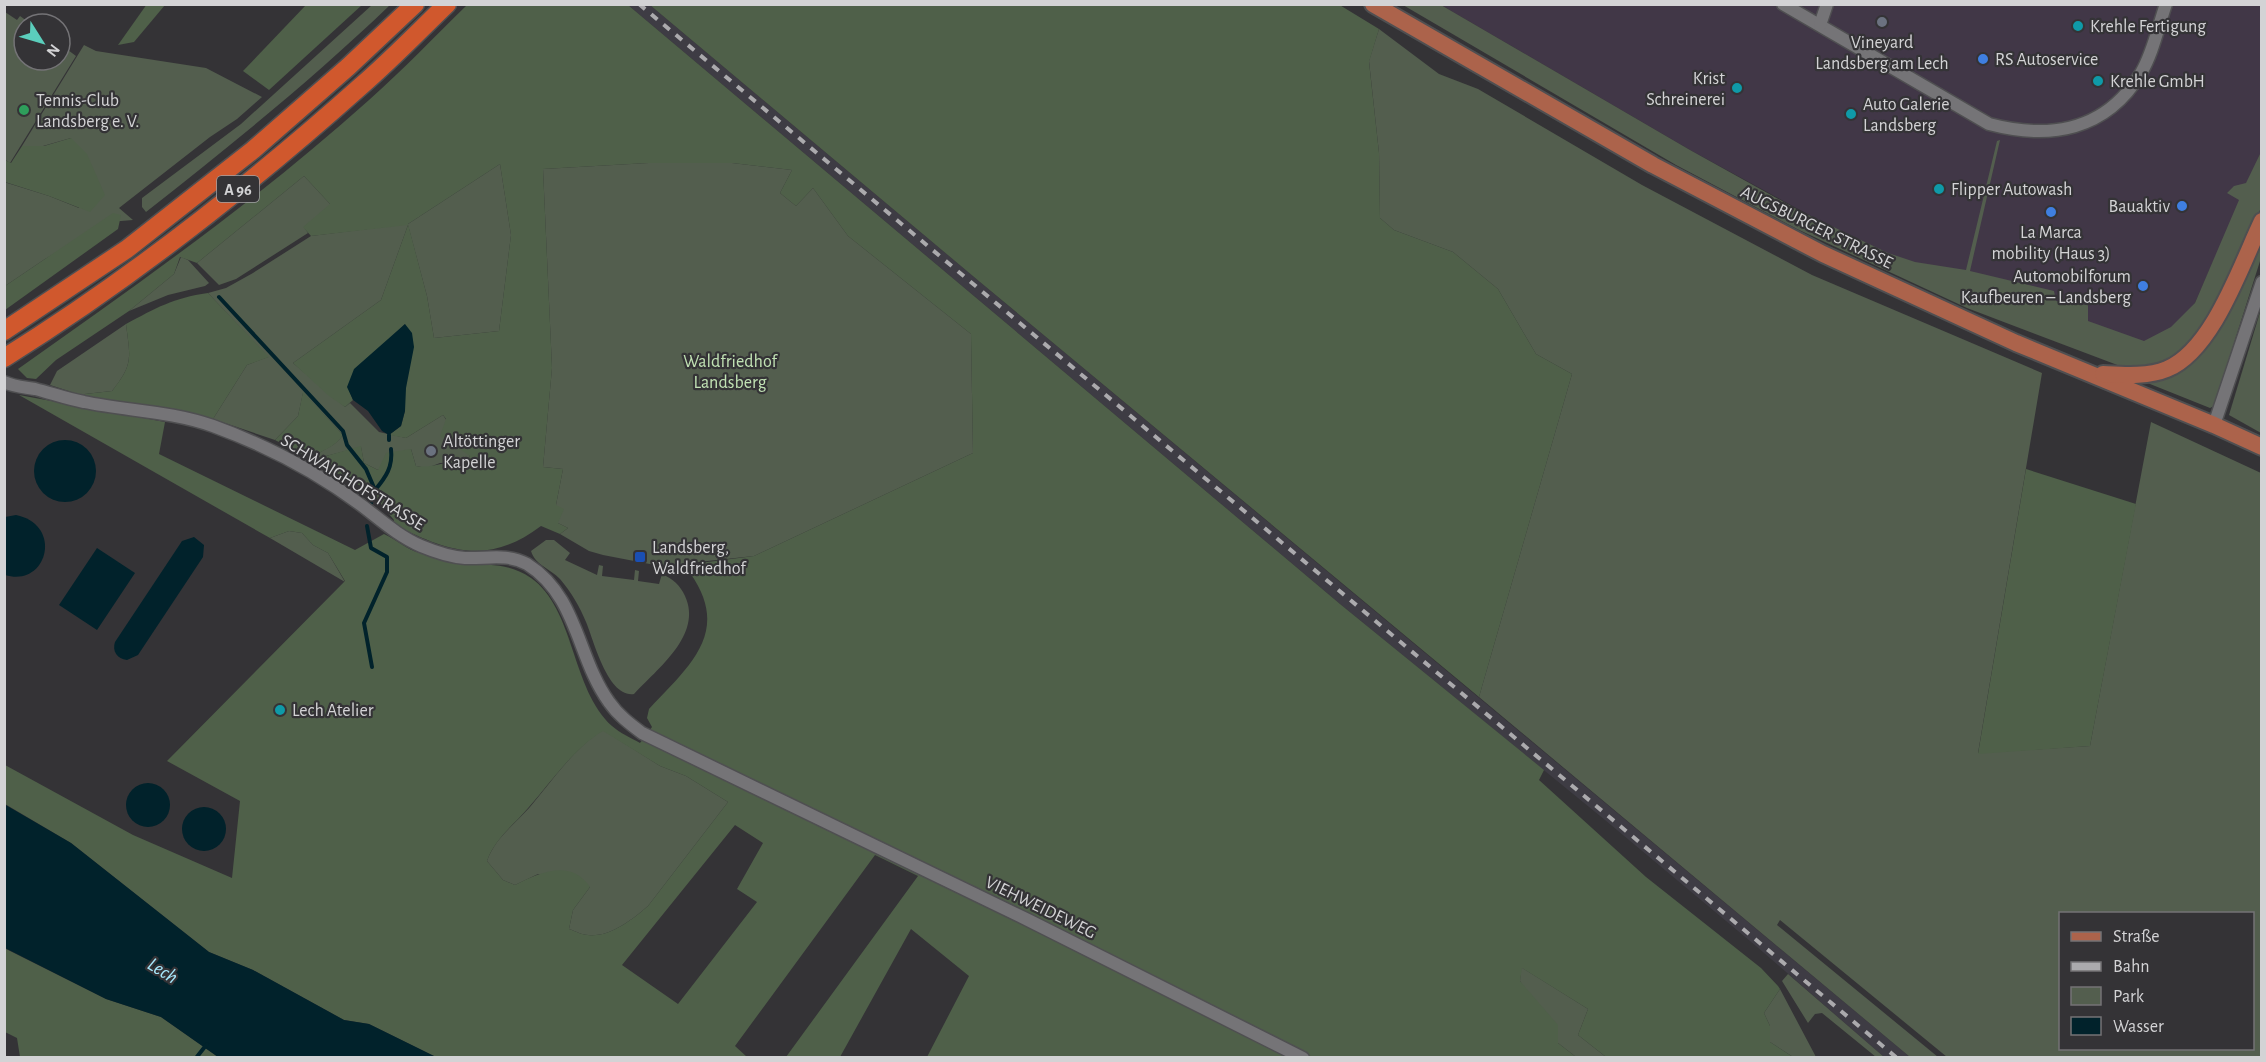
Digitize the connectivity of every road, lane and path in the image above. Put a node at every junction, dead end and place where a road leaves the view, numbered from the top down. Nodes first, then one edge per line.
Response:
1 (415, 4) edge
2 (447, 4) edge
3 (1373, 4) edge
4 (1783, 4) edge
5 (1827, 4) edge
6 (2166, 4) edge
7 (1820, 25) junction
8 (2262, 221) edge
9 (2262, 282) edge
10 (4, 331) edge
11 (8, 355) edge
12 (2093, 374) junction
13 (4, 382) edge
14 (2214, 425) junction
15 (2262, 447) edge
16 (761, 792) joint
17 (1303, 1058) edge

1 - 10 highway, A 96
2 - 11 highway, A 96
3 - 12 main road, AUGSBURGER STRASSE
4 - 7 street
5 - 7 street
6 - 7 street
8 - 12 main road
9 - 14 street
12 - 14 main road, AUGSBURGER STRASSE
13 - 16 street, SCHWAIGHOFSTRASSE
14 - 15 main road, AUGSBURGER STRASSE
16 - 17 street, VIEHWEIDEWEG

